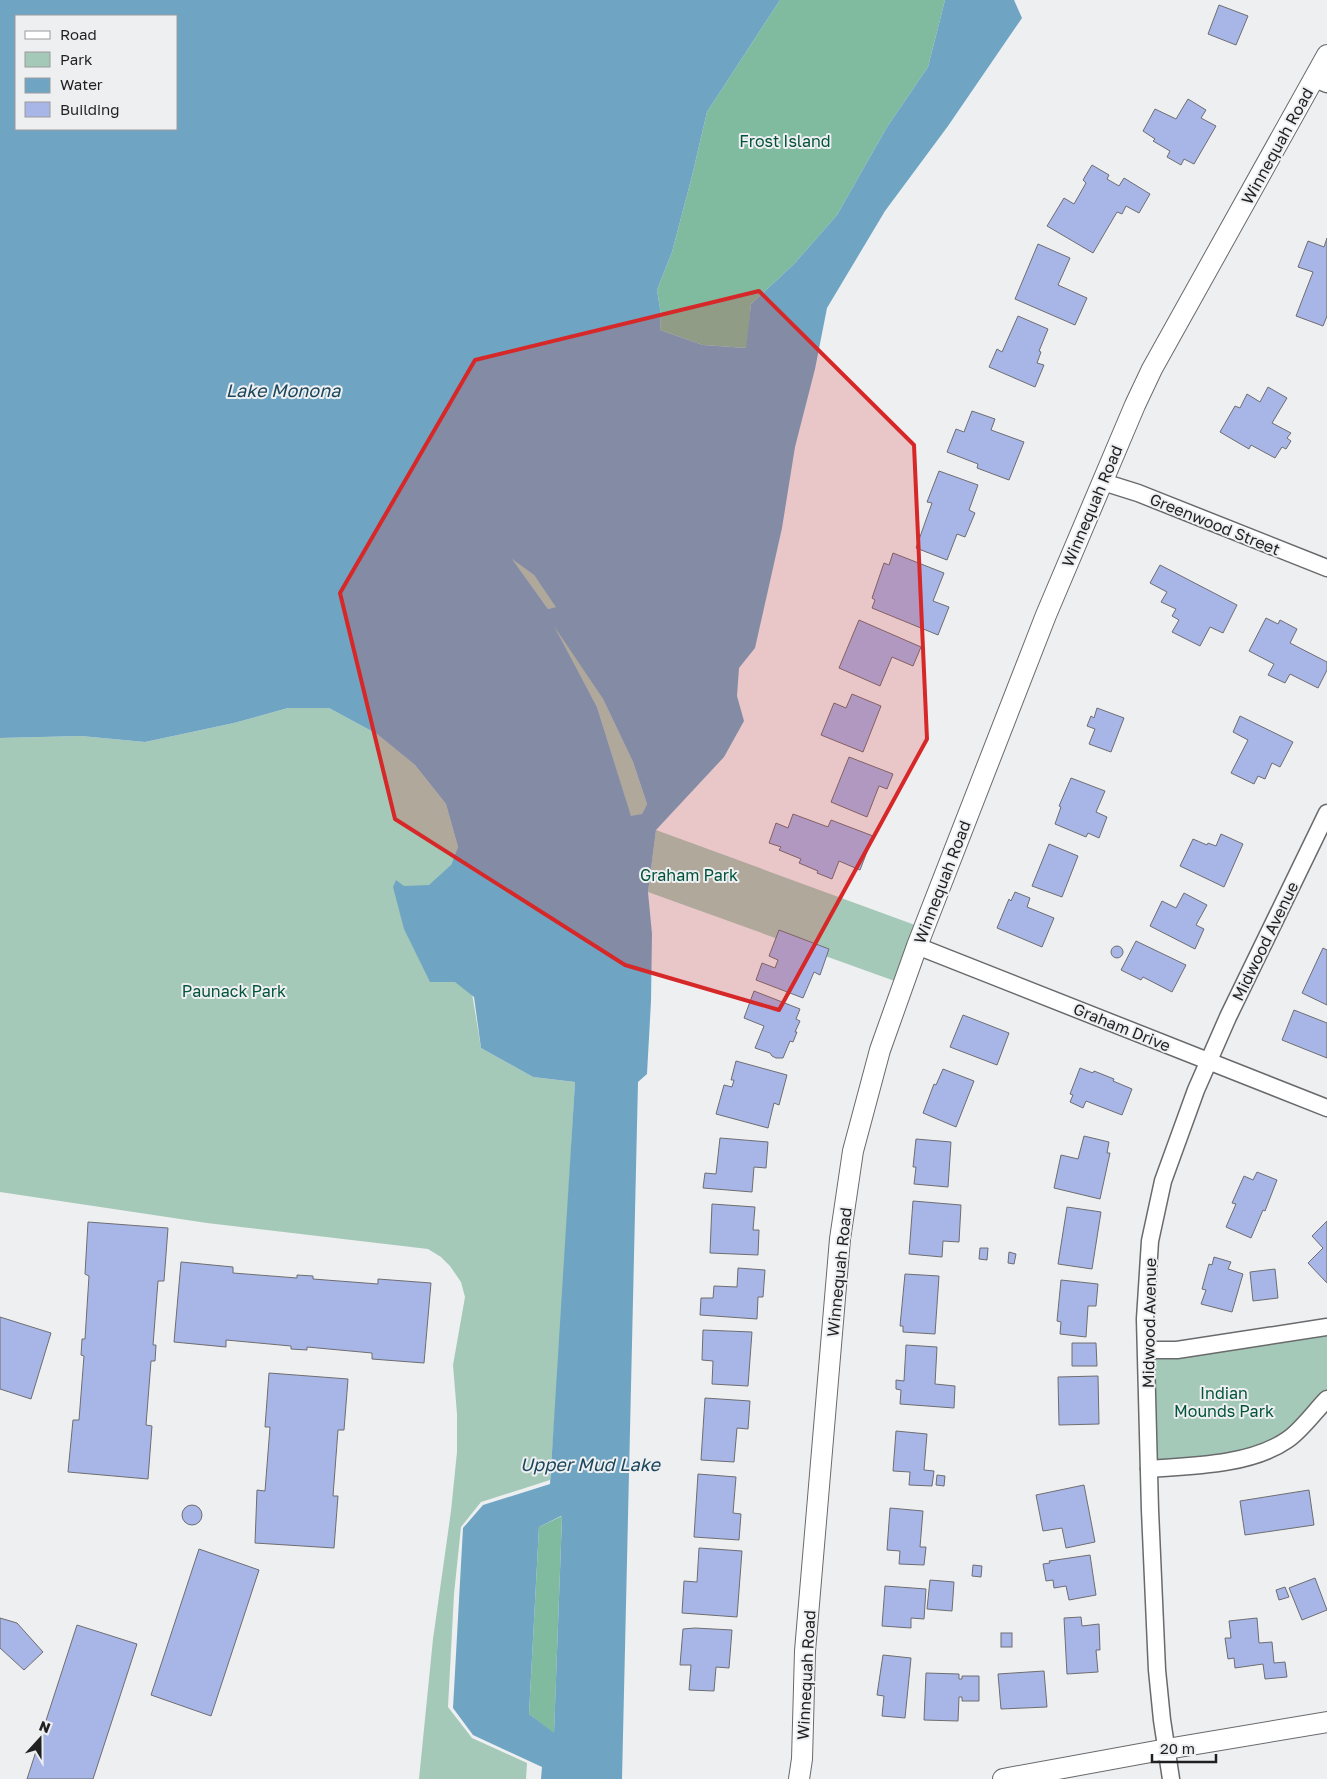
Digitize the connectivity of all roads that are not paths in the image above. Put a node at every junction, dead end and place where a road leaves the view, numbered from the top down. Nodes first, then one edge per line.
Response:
1 (1327, 55) edge
2 (1321, 81) edge
3 (1103, 482) junction
4 (1327, 568) edge
5 (1327, 813) edge
6 (917, 946) junction
7 (1208, 1061) junction
8 (1327, 1108) edge
9 (1327, 1327) edge
10 (1147, 1350) junction
11 (1327, 1399) edge
12 (1150, 1469) junction
13 (1327, 1722) edge
14 (1167, 1749) junction
15 (799, 1779) edge
16 (1003, 1779) edge
17 (1171, 1779) edge

1 - 2 street, Winnequah Road
2 - 3 street, Winnequah Road
3 - 4 street, Greenwood Street
3 - 6 street, Winnequah Road
5 - 7 street, Midwood Avenue
6 - 7 street, Graham Drive
6 - 15 street, Winnequah Road
7 - 8 street, Graham Drive
7 - 10 street, Midwood Avenue
9 - 10 street
10 - 12 street, Midwood Avenue
11 - 12 street
12 - 14 street, Midwood Avenue
13 - 14 street
14 - 16 street
14 - 17 street, Midwood Avenue

